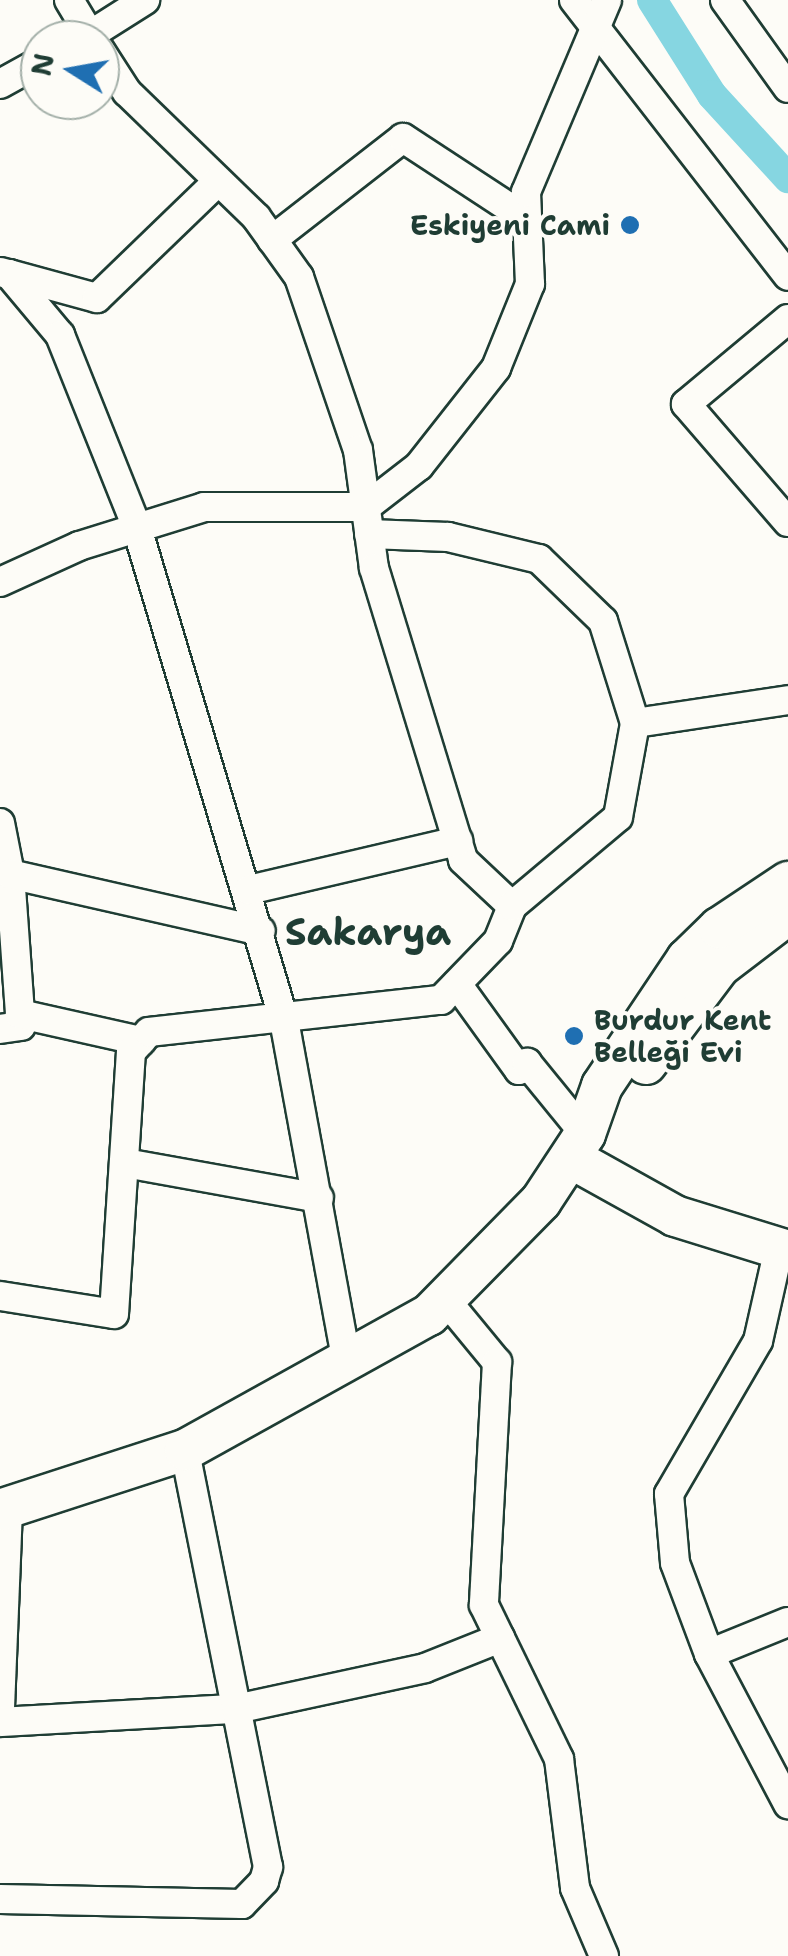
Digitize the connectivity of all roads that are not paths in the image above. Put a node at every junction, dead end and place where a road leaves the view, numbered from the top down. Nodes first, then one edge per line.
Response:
1 (145, 0) edge
2 (574, 0) edge
3 (608, 0) edge
4 (725, 0) edge
5 (119, 20) edge
6 (598, 32) junction
7 (120, 82) edge
8 (788, 88) edge
9 (218, 181) junction
10 (528, 219) junction
11 (272, 240) junction
12 (5, 273) edge
13 (788, 276) edge
14 (788, 320) edge
15 (367, 520) junction
16 (788, 522) edge
17 (136, 528) junction
18 (0, 582) edge
19 (788, 700) edge
20 (635, 723) junction
21 (0, 823) edge
22 (458, 841) junction
23 (10, 874) junction
24 (788, 882) edge
25 (249, 890) junction
26 (512, 906) junction
27 (788, 914) edge
28 (261, 931) junction
29 (457, 984) junction
30 (284, 1020) junction
31 (10, 1022) edge
32 (141, 1041) junction
33 (578, 1146) junction
34 (125, 1163) junction
35 (320, 1198) junction
36 (783, 1250) edge
37 (0, 1296) edge
38 (445, 1299) junction
39 (347, 1363) junction
40 (185, 1450) junction
41 (4, 1508) edge
42 (788, 1622) edge
43 (500, 1638) junction
44 (709, 1654) junction
45 (0, 1708) edge
46 (236, 1708) junction
47 (0, 1722) edge
48 (788, 1804) edge
49 (0, 1899) edge
50 (604, 1956) edge

1 - 5 street
2 - 6 street
3 - 6 street
4 - 8 street
6 - 10 street
6 - 13 street
7 - 9 street
9 - 11 street
9 - 12 street
10 - 11 street
10 - 15 street
11 - 15 street
12 - 17 street
14 - 16 street
15 - 17 street
15 - 20 street
15 - 22 street
17 - 18 street
17 - 25 street
19 - 20 street
20 - 26 street
21 - 23 street
22 - 25 street
22 - 26 street
23 - 28 street
23 - 31 street
24 - 33 main road
25 - 28 street
26 - 29 street
27 - 33 main road
28 - 30 street
29 - 30 street
29 - 33 street
30 - 32 street
30 - 35 street
31 - 32 street
32 - 34 street
33 - 36 main road
33 - 38 main road
34 - 35 street
34 - 37 street
35 - 39 street
36 - 44 street
38 - 39 main road
38 - 43 street
39 - 40 main road
40 - 41 main road
40 - 46 street
41 - 45 street
42 - 44 street
43 - 46 street
43 - 50 street
44 - 48 street
46 - 47 street
46 - 49 street

